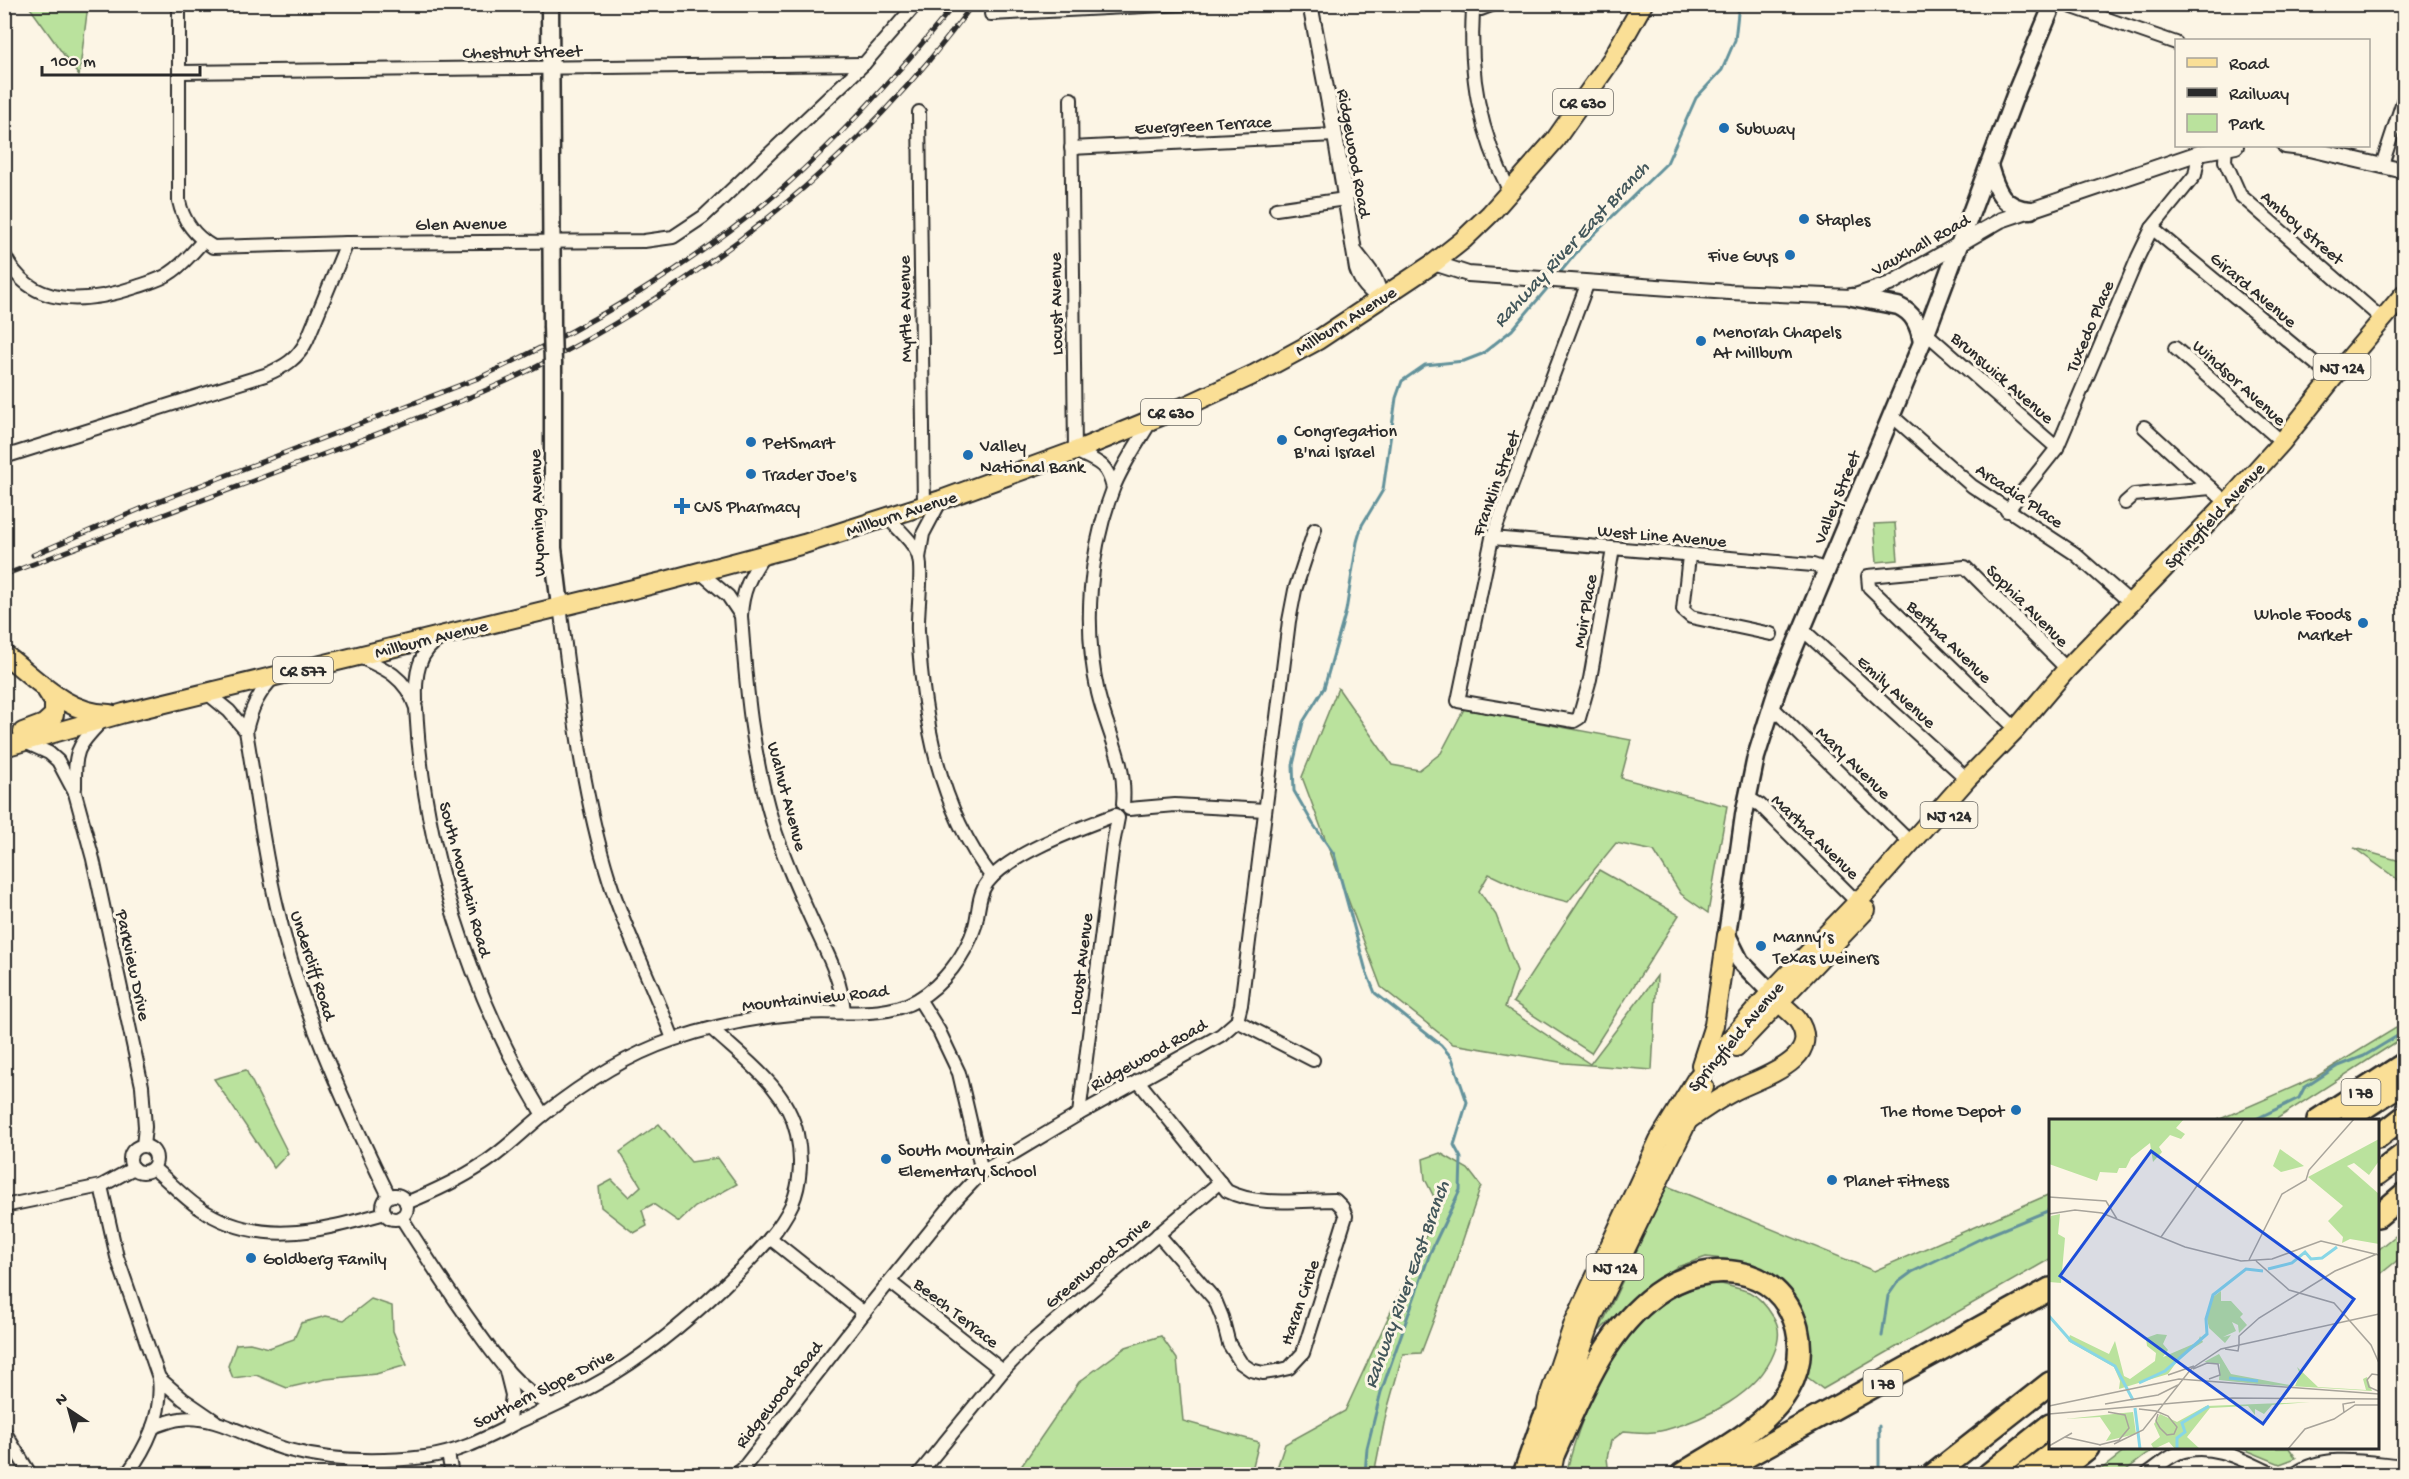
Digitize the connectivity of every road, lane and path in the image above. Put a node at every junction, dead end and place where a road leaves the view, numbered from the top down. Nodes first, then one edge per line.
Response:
1 (179, 4) edge
2 (550, 4) edge
3 (916, 4) edge
4 (1184, 4) edge
5 (1310, 4) edge
6 (1494, 4) edge
7 (1643, 4) edge
8 (2053, 4) edge
9 (2064, 4) edge
10 (1129, 6) edge
11 (1467, 7) edge
12 (991, 14) dead end
13 (2175, 43) edge
14 (864, 64) junction
15 (550, 69) junction
16 (180, 72) junction
17 (1071, 99) dead end
18 (2404, 99) edge
19 (920, 112) dead end
20 (1335, 135) junction
21 (2225, 147) edge
22 (2229, 147) edge
23 (2290, 147) edge
24 (1071, 148) junction
25 (2199, 153) junction
26 (2382, 165) junction
27 (1989, 166) junction
28 (2404, 171) edge
29 (1510, 192) junction
30 (1345, 199) junction
31 (1276, 209) dead end
32 (2031, 210) junction
33 (2152, 228) junction
34 (553, 240) junction
35 (203, 241) junction
36 (1962, 242) junction
37 (347, 243) junction
38 (4, 254) edge
39 (1434, 263) junction
40 (1588, 282) junction
41 (2404, 294) edge
42 (1852, 297) junction
43 (1381, 299) junction
44 (2382, 319) junction
45 (1924, 337) junction
46 (2175, 348) dead end
47 (2333, 378) junction
48 (1891, 415) junction
49 (1152, 420) junction
50 (2144, 427) dead end
51 (2282, 442) junction
52 (2057, 448) junction
53 (1076, 452) junction
54 (4, 457) edge
55 (1113, 488) junction
56 (2211, 488) junction
57 (933, 503) junction
58 (2125, 503) dead end
59 (2227, 503) junction
60 (2007, 511) junction
61 (888, 518) junction
62 (1315, 529) dead end
63 (1492, 538) junction
64 (1613, 549) junction
65 (764, 555) junction
66 (1689, 556) junction
67 (919, 558) junction
68 (1965, 567) joint
69 (1827, 570) junction
70 (700, 572) junction
71 (2131, 603) junction
72 (560, 606) junction
73 (741, 616) junction
74 (1803, 630) junction
75 (450, 634) junction
76 (1771, 634) dead end
77 (4, 654) edge
78 (357, 656) junction
79 (2067, 669) junction
80 (274, 677) junction
81 (44, 687) junction
82 (207, 693) junction
83 (1458, 701) joint
84 (1772, 707) junction
85 (416, 708) junction
86 (124, 713) junction
87 (101, 721) junction
88 (2016, 729) junction
89 (246, 731) junction
90 (4, 738) edge
91 (25, 742) junction
92 (4, 747) edge
93 (1967, 779) junction
94 (75, 793) junction
95 (1748, 798) junction
96 (1126, 806) junction
97 (1265, 810) junction
98 (1117, 817) junction
99 (1911, 843) junction
100 (992, 877) junction
101 (1857, 902) junction
102 (1727, 935) junction
103 (1775, 998) junction
104 (919, 999) junction
105 (844, 1011) junction
106 (1237, 1021) junction
107 (712, 1029) junction
108 (673, 1039) junction
109 (1313, 1059) dead end
110 (2404, 1064) edge
111 (1696, 1078) junction
112 (1138, 1081) junction
113 (2404, 1082) edge
114 (1079, 1114) junction
115 (543, 1115) junction
116 (2404, 1117) edge
117 (2320, 1119) edge
118 (2345, 1119) edge
119 (1685, 1122) junction
120 (2379, 1136) edge
121 (143, 1146) junction
122 (2404, 1154) edge
123 (134, 1168) junction
124 (153, 1168) junction
125 (982, 1172) junction
126 (2379, 1173) edge
127 (1220, 1182) junction
128 (101, 1186) junction
129 (2404, 1194) edge
130 (389, 1196) junction
131 (406, 1203) junction
132 (4, 1206) edge
133 (385, 1213) junction
134 (2379, 1215) edge
135 (401, 1217) junction
136 (1158, 1234) junction
137 (771, 1238) junction
138 (890, 1282) junction
139 (2049, 1290) edge
140 (864, 1313) junction
141 (506, 1370) junction
142 (1003, 1371) junction
143 (159, 1378) junction
144 (2049, 1384) edge
145 (552, 1406) junction
146 (1544, 1418) junction
147 (218, 1423) junction
148 (2049, 1426) edge
149 (153, 1427) junction
150 (508, 1427) junction
151 (4, 1431) edge
152 (2059, 1449) edge
153 (2087, 1449) edge
154 (1554, 1453) junction
155 (448, 1454) junction
156 (2404, 1466) edge
157 (30, 1474) edge
158 (128, 1474) edge
159 (452, 1474) edge
160 (736, 1474) edge
161 (919, 1474) edge
162 (1524, 1474) edge
163 (1536, 1474) edge
164 (1551, 1474) edge
165 (1682, 1474) edge
166 (1714, 1474) edge
167 (1934, 1474) edge
168 (1989, 1474) edge
169 (2025, 1474) edge
170 (2055, 1474) edge
171 (2147, 1474) edge
172 (2273, 1474) edge
173 (2295, 1474) edge

1 - 16 street
2 - 15 main road, Wyoming Avenue
3 - 14 street, Glen Avenue
4 - 10 street
5 - 20 street, Ridgewood Road
6 - 11 street
7 - 29 main road, Millburn Avenue / CR 630
8 - 27 main road, Valley Street
9 - 13 street
10 - 12 street
11 - 29 street
14 - 15 street, Chestnut Street
14 - 34 street, Glen Avenue
15 - 16 street, Chestnut Street
15 - 34 main road, Wyoming Avenue
16 - 35 street
17 - 24 street, Locust Avenue
18 - 26 street
19 - 57 street, Myrtle Avenue
20 - 24 street, Evergreen Terrace
20 - 30 street, Ridgewood Road
21 - 25 street, Vauxhall Road
22 - 44 street, Amboy Street
23 - 26 street
24 - 53 street, Locust Avenue
25 - 32 street, Vauxhall Road
25 - 33 street, Tuxedo Place
26 - 28 street
27 - 32 main road
27 - 36 main road, Valley Street
29 - 39 main road, Millburn Avenue / CR 630
30 - 31 street
30 - 43 street, Ridgewood Road
32 - 36 street, Vauxhall Road
33 - 47 street, Girard Avenue
33 - 52 street, Tuxedo Place
34 - 37 street, Glen Avenue
34 - 72 main road, Wyoming Avenue, bridge
35 - 37 street, Glen Avenue
35 - 38 street
36 - 42 street, Vauxhall Road
36 - 45 main road, Valley Street
37 - 54 street
39 - 40 street, Vauxhall Road
39 - 43 main road, Millburn Avenue / CR 630
40 - 42 street, Vauxhall Road
40 - 63 street, Franklin Street
41 - 44 main road, Springfield Avenue / NJ 124
42 - 45 main road
43 - 49 main road, Millburn Avenue / CR 630
44 - 47 main road, Springfield Avenue / NJ 124
45 - 48 main road, Valley Street
45 - 52 street, Brunswick Avenue
46 - 51 street, Windsor Avenue
47 - 51 main road, Springfield Avenue / NJ 124
48 - 60 street, Arcadia Place
48 - 69 main road, Valley Street
49 - 53 main road, Millburn Avenue / CR 630
49 - 55 street
50 - 56 street
51 - 59 main road, Springfield Avenue / NJ 124
52 - 60 street, Tuxedo Place
53 - 55 street
53 - 57 main road, Millburn Avenue / CR 630
55 - 96 street
56 - 58 street
56 - 59 street
57 - 61 main road, Millburn Avenue / CR 630
57 - 67 street, Myrtle Avenue
59 - 71 main road, Springfield Avenue / NJ 124
60 - 71 street, Arcadia Place
61 - 65 main road, Millburn Avenue / CR 630
61 - 67 street
62 - 97 street
63 - 64 street, West Line Avenue
63 - 83 street, Franklin Street
64 - 66 street, West Line Avenue
64 - 83 street, Muir Place
65 - 70 main road, Millburn Avenue / CR 630
65 - 73 street, Walnut Avenue
66 - 69 street, West Line Avenue
66 - 76 street
67 - 100 street, Myrtle Avenue
68 - 79 street, Sophia Avenue
68 - 88 street, Bertha Avenue
69 - 74 main road, Valley Street
70 - 72 main road, Millburn Avenue / CR 630
70 - 73 street
71 - 79 main road, Springfield Avenue / NJ 124
72 - 75 main road, Millburn Avenue / CR 577
72 - 108 street, Wyoming Avenue
73 - 105 street, Walnut Avenue
74 - 84 main road, Valley Street
74 - 93 street, Emily Avenue
75 - 78 main road, Millburn Avenue / CR 577
75 - 85 street, South Mountain Road
77 - 81 main road, CR 577
78 - 80 main road, Millburn Avenue / CR 577
78 - 85 street, South Mountain Road
79 - 88 main road, Springfield Avenue / NJ 124
80 - 82 main road, Millburn Avenue / CR 577
80 - 89 street, Undercliff Road
81 - 86 main road, CR 577
81 - 90 main road
82 - 86 main road, Millburn Avenue / CR 577
82 - 89 street
84 - 95 main road, Valley Street
84 - 99 street, Mary Avenue
85 - 115 street, South Mountain Road
86 - 87 main road, Millburn Avenue / CR 577
87 - 91 main road, Millburn Avenue / CR 577
87 - 94 street, Parkview Drive
88 - 93 main road, Springfield Avenue / NJ 124
88 - 103 main road, Springfield Avenue / NJ 124
89 - 130 street, Undercliff Road
91 - 92 main road, Millburn Avenue / CR 577
91 - 94 street, Parkview Drive
93 - 99 main road, Springfield Avenue / NJ 124
94 - 121 street, Parkview Drive
95 - 101 street, Martha Avenue
95 - 102 main road, Valley Street
96 - 97 street
96 - 98 street
97 - 106 street
98 - 100 street, Mountainview Road
98 - 114 street, Locust Avenue
99 - 101 main road, Springfield Avenue / NJ 124
100 - 104 street, Mountainview Road
101 - 103 main road, Springfield Avenue / NJ 124
102 - 103 main road
102 - 111 main road
103 - 111 main road, Springfield Avenue / NJ 124
103 - 119 main road, Springfield Avenue / NJ 124
103 - 119 main road
104 - 105 street, Mountainview Road
104 - 125 street
105 - 107 street, Mountainview Road
106 - 109 street
106 - 112 street, Ridgewood Road
107 - 108 street, Mountainview Road
107 - 137 street, Southern Slope Drive
108 - 115 street, Mountainview Road
110 - 117 highway, I 78
111 - 146 main road, Springfield Avenue / NJ 124
112 - 114 street, Ridgewood Road
112 - 127 street
113 - 118 highway
114 - 125 street, Ridgewood Road
115 - 131 street, Mountainview Road
116 - 120 highway, I 78
119 - 154 main road, Springfield Avenue / NJ 124
121 - 123 street
121 - 124 street
122 - 126 highway
123 - 124 street
123 - 128 street
124 - 133 street
125 - 138 street, Ridgewood Road
127 - 136 street, Greenwood Drive
127 - 136 street, Haran Circle
128 - 132 street
128 - 143 street
129 - 134 highway
130 - 131 street
130 - 133 street
131 - 135 street
133 - 135 street
135 - 141 street
136 - 142 street, Greenwood Drive
137 - 140 street
137 - 145 street, Southern Slope Drive
138 - 140 street, Ridgewood Road
138 - 142 street, Beech Terrace
139 - 166 highway, I 78
140 - 160 street, Ridgewood Road
141 - 145 street
141 - 150 street
142 - 161 street, Greenwood Drive
143 - 147 street
143 - 149 street
144 - 167 highway
145 - 150 street, Southern Slope Drive
146 - 162 highway
146 - 163 main road, Springfield Avenue / NJ 124
147 - 149 street, Southern Slope Drive
147 - 155 street, Southern Slope Drive
148 - 168 highway
149 - 158 street
150 - 155 street, Southern Slope Drive
151 - 157 street
152 - 169 highway
153 - 170 highway
154 - 164 main road, Springfield Avenue / NJ 124
154 - 165 highway
155 - 159 street
156 - 173 street
171 - 172 street

